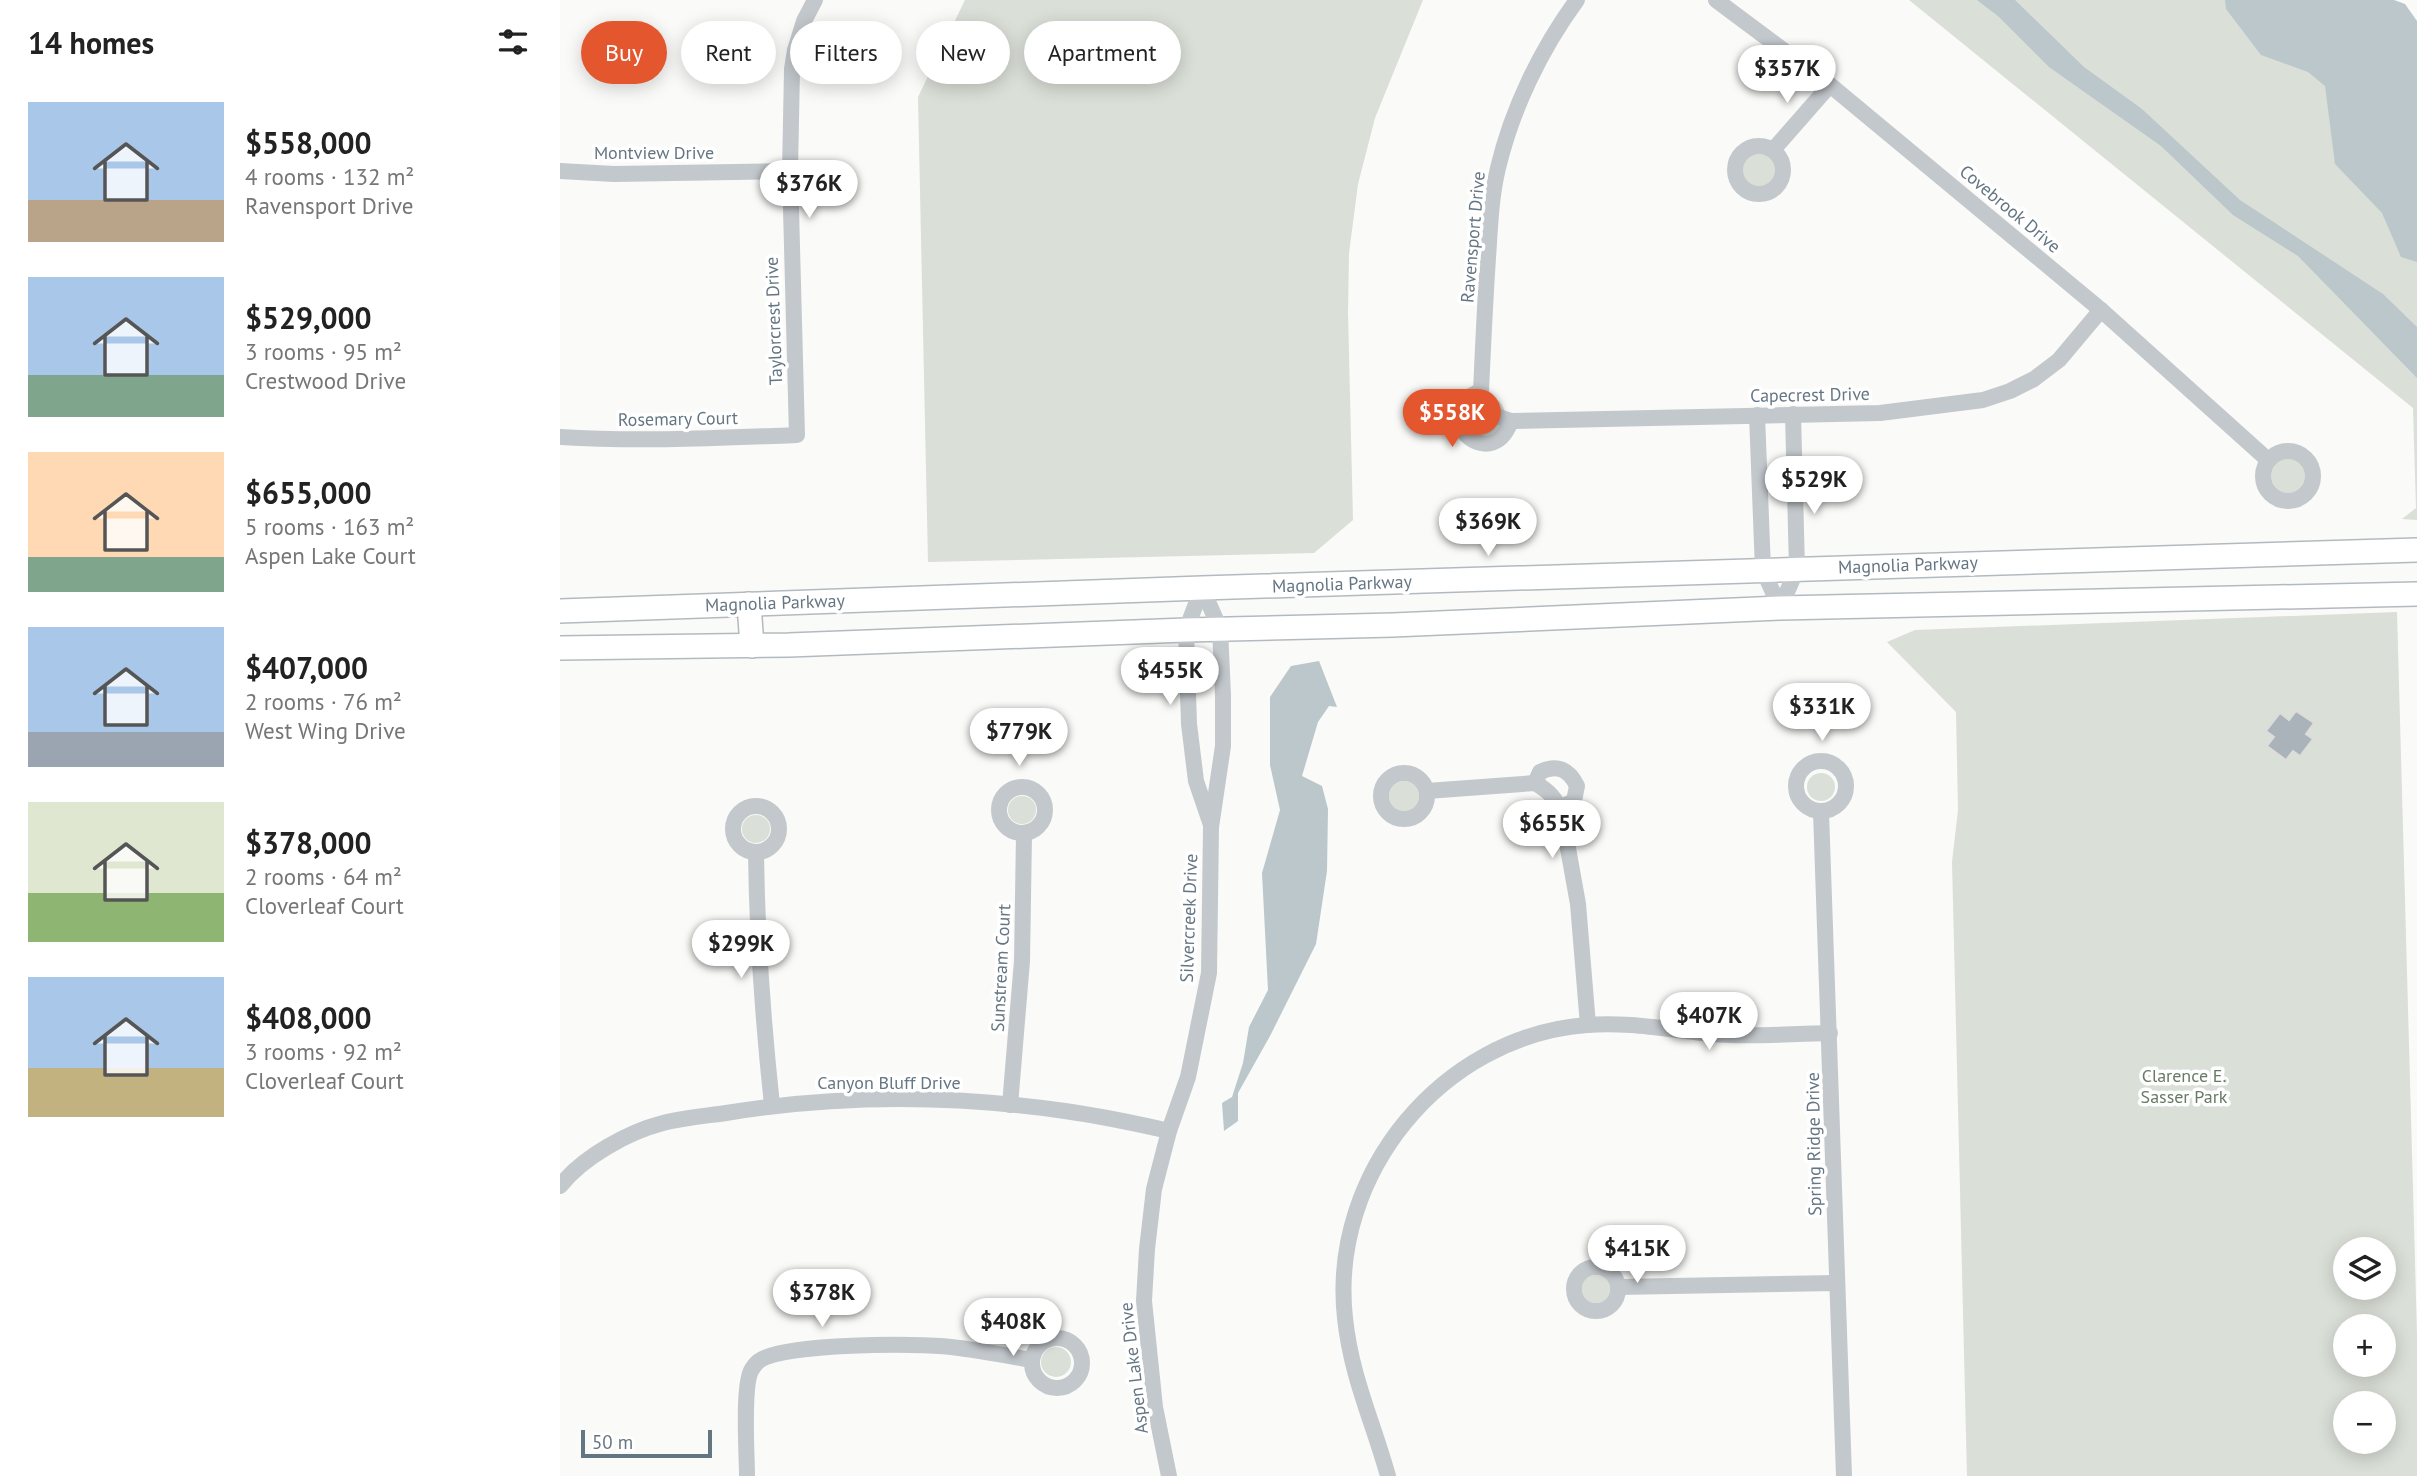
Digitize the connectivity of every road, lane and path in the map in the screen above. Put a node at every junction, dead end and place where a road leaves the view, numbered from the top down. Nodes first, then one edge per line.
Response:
1 (815, 0) edge
2 (1577, 0) edge
3 (1716, 0) edge
4 (1830, 85) junction
5 (1773, 150) dead end
6 (560, 171) edge
7 (790, 171) junction
8 (2101, 310) junction
9 (1480, 391) junction
10 (1485, 412) joint
11 (1793, 414) junction
12 (1757, 415) junction
13 (1511, 421) junction
14 (797, 435) joint
15 (560, 437) edge
16 (2268, 460) dead end
17 (2417, 550) edge
18 (1797, 569) junction
19 (1763, 570) junction
20 (1202, 588) junction
21 (2417, 594) edge
22 (749, 604) junction
23 (1780, 608) junction
24 (560, 611) edge
25 (1220, 629) junction
26 (1186, 630) junction
27 (752, 646) junction
28 (560, 648) edge
29 (1535, 783) junction
30 (1427, 791) dead end
31 (1560, 807) junction
32 (1821, 812) dead end
33 (1211, 827) junction
34 (1024, 834) dead end
35 (756, 853) dead end
36 (1588, 1025) junction
37 (1830, 1033) junction
38 (772, 1105) junction
39 (1010, 1105) junction
40 (1169, 1131) junction
41 (562, 1176) edge
42 (1837, 1283) junction
43 (1618, 1287) dead end
44 (1031, 1360) dead end
45 (747, 1476) edge
46 (1169, 1476) edge
47 (1388, 1476) edge
48 (1844, 1476) edge

1 - 7 street, Taylorcrest Drive
2 - 9 street, Ravensport Drive
3 - 4 street, Covebrook Drive
4 - 5 street
4 - 8 street, Covebrook Drive
6 - 7 street, Montview Drive
7 - 14 street, Taylorcrest Drive
8 - 11 street, Capecrest Drive
8 - 16 street, Covebrook Drive
9 - 10 street, Ravensport Drive
9 - 13 street
10 - 13 street, Capecrest Drive
11 - 12 street, Capecrest Drive
11 - 18 street
12 - 13 street, Capecrest Drive
12 - 19 street
14 - 15 street, Rosemary Court
17 - 18 main road, Magnolia Parkway
18 - 19 main road, Magnolia Parkway
18 - 23 street
19 - 20 main road, Magnolia Parkway
19 - 23 street
20 - 22 main road, Magnolia Parkway
20 - 25 street, Silvercreek Drive
20 - 26 street, Silvercreek Drive
21 - 23 main road
22 - 24 main road, Magnolia Parkway
22 - 27 main road
23 - 25 main road
25 - 26 main road
25 - 33 street, Silvercreek Drive
26 - 27 main road
26 - 33 street, Silvercreek Drive
27 - 28 main road
29 - 30 street
29 - 31 street
29 - 31 street
31 - 36 street
32 - 37 street, Spring Ridge Drive
33 - 40 street, Silvercreek Drive
34 - 39 street, Sunstream Court
35 - 38 street
36 - 37 street
36 - 47 street
37 - 42 street, Spring Ridge Drive
38 - 39 street, Canyon Bluff Drive
38 - 41 street, Canyon Bluff Drive
39 - 40 street, Canyon Bluff Drive
40 - 46 street, Aspen Lake Drive
42 - 43 street
42 - 48 street, Spring Ridge Drive
44 - 45 street

